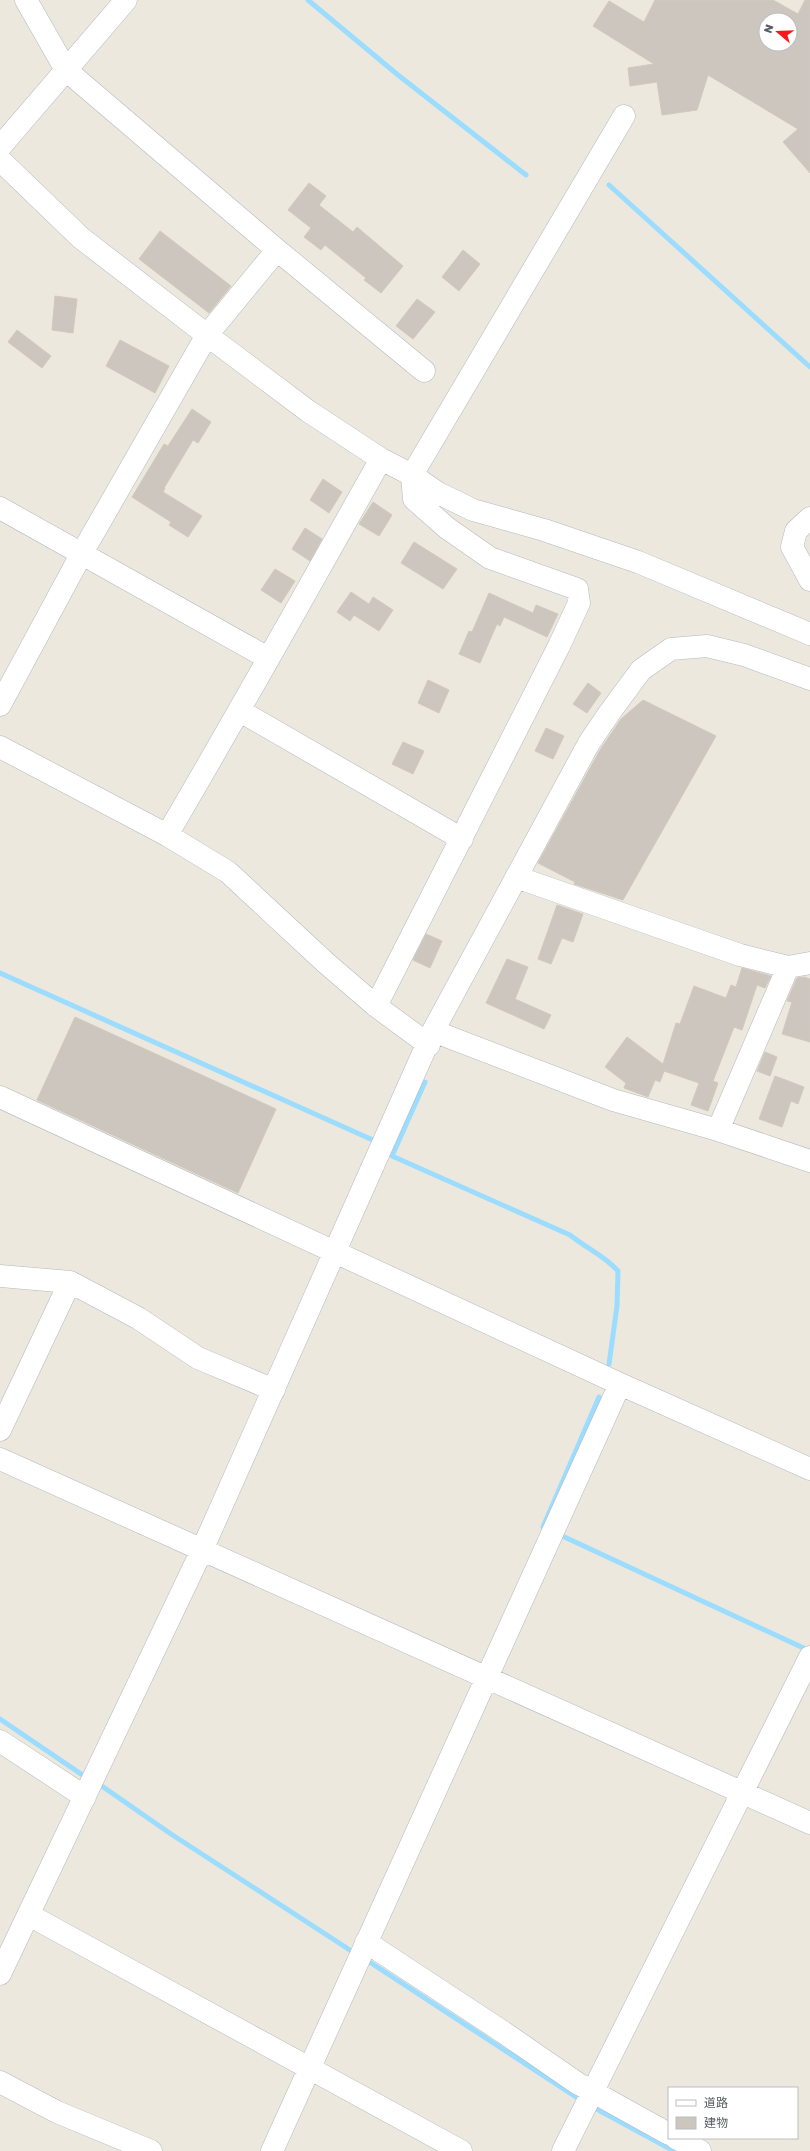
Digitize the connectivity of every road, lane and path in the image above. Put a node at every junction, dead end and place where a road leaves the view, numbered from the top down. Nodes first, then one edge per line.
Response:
1 (26, 0) edge
2 (126, 0) edge
3 (66, 70) junction
4 (624, 116) dead end
5 (0, 147) edge
6 (0, 160) edge
7 (277, 250) junction
8 (207, 334) junction
9 (424, 371) dead end
10 (381, 459) junction
11 (412, 475) junction
12 (0, 508) edge
13 (810, 518) edge
14 (82, 553) junction
15 (810, 580) edge
16 (810, 634) edge
17 (268, 658) junction
18 (810, 679) edge
19 (0, 705) edge
20 (240, 711) junction
21 (0, 747) edge
22 (167, 835) junction
23 (462, 839) junction
24 (522, 880) junction
25 (810, 963) edge
26 (788, 967) junction
27 (376, 1006) junction
28 (431, 1038) junction
29 (0, 1097) edge
30 (718, 1130) junction
31 (810, 1161) edge
32 (335, 1252) junction
33 (0, 1276) edge
34 (70, 1282) junction
35 (620, 1384) junction
36 (274, 1390) junction
37 (0, 1430) edge
38 (0, 1459) edge
39 (810, 1469) edge
40 (202, 1550) junction
41 (809, 1659) edge
42 (486, 1678) junction
43 (0, 1741) edge
44 (743, 1792) junction
45 (87, 1794) junction
46 (810, 1823) edge
47 (29, 1915) junction
48 (366, 1944) junction
49 (0, 1974) edge
50 (310, 2068) junction
51 (0, 2082) edge
52 (588, 2101) junction
53 (668, 2134) edge
54 (678, 2139) edge
55 (151, 2151) edge
56 (272, 2151) edge
57 (461, 2151) edge
58 (563, 2151) edge
59 (700, 2151) edge

1 - 3 street
2 - 3 street
3 - 5 street
3 - 7 street
4 - 11 street
6 - 8 street
7 - 8 street
7 - 9 street
8 - 10 street
8 - 14 street
10 - 11 street
10 - 17 street
11 - 16 street
11 - 23 street
12 - 14 street
13 - 15 street
14 - 17 street
14 - 19 street
17 - 20 street
18 - 24 street
20 - 22 street
20 - 23 street
21 - 22 street
22 - 27 street
23 - 27 street
24 - 26 street
24 - 28 street
25 - 26 street
26 - 30 street
27 - 28 street
28 - 30 street
28 - 32 street
29 - 32 street
30 - 31 street
32 - 35 street
32 - 36 street
33 - 34 street
34 - 36 street
34 - 37 street
35 - 39 street
35 - 42 street
36 - 40 street
38 - 40 street
40 - 42 street
40 - 45 street
41 - 44 street
42 - 44 street
42 - 48 street
43 - 45 street
44 - 46 street
44 - 52 street
45 - 47 street
47 - 49 street
47 - 50 street
48 - 50 street
48 - 52 street
50 - 56 street
50 - 57 street
51 - 55 street
52 - 53 street
52 - 58 street
54 - 59 street

